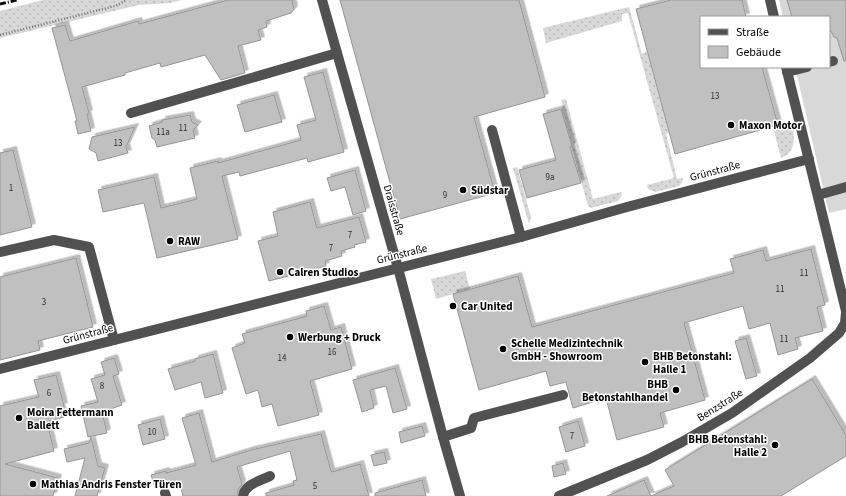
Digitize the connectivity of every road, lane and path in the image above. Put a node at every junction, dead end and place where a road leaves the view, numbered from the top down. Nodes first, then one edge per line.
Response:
1 (127, 0) edge
2 (322, 0) edge
3 (770, 0) edge
4 (774, 16) edge
5 (0, 35) edge
6 (337, 53) junction
7 (787, 69) edge
8 (131, 113) dead end
9 (492, 130) dead end
10 (809, 159) junction
11 (846, 187) edge
12 (818, 195) junction
13 (521, 237) junction
14 (0, 252) edge
15 (398, 268) junction
16 (846, 312) edge
17 (114, 340) junction
18 (0, 369) edge
19 (564, 395) dead end
20 (443, 437) junction
21 (270, 476) dead end
22 (243, 496) edge
23 (460, 496) edge
24 (559, 496) edge

1 - 5 path
2 - 6 street, Draisstraße
3 - 4 street
6 - 8 street
6 - 15 street, Draisstraße
7 - 10 street, Benzstraße
9 - 13 street
10 - 12 street, Benzstraße
10 - 13 street, Grünstraße
11 - 12 street
12 - 16 street, Benzstraße
13 - 15 street, Grünstraße
14 - 17 street
15 - 17 street, Grünstraße
15 - 20 street, Draisstraße
16 - 24 street, Benzstraße
17 - 18 street, Grünstraße
19 - 20 street
20 - 23 street, Draisstraße
21 - 22 street

